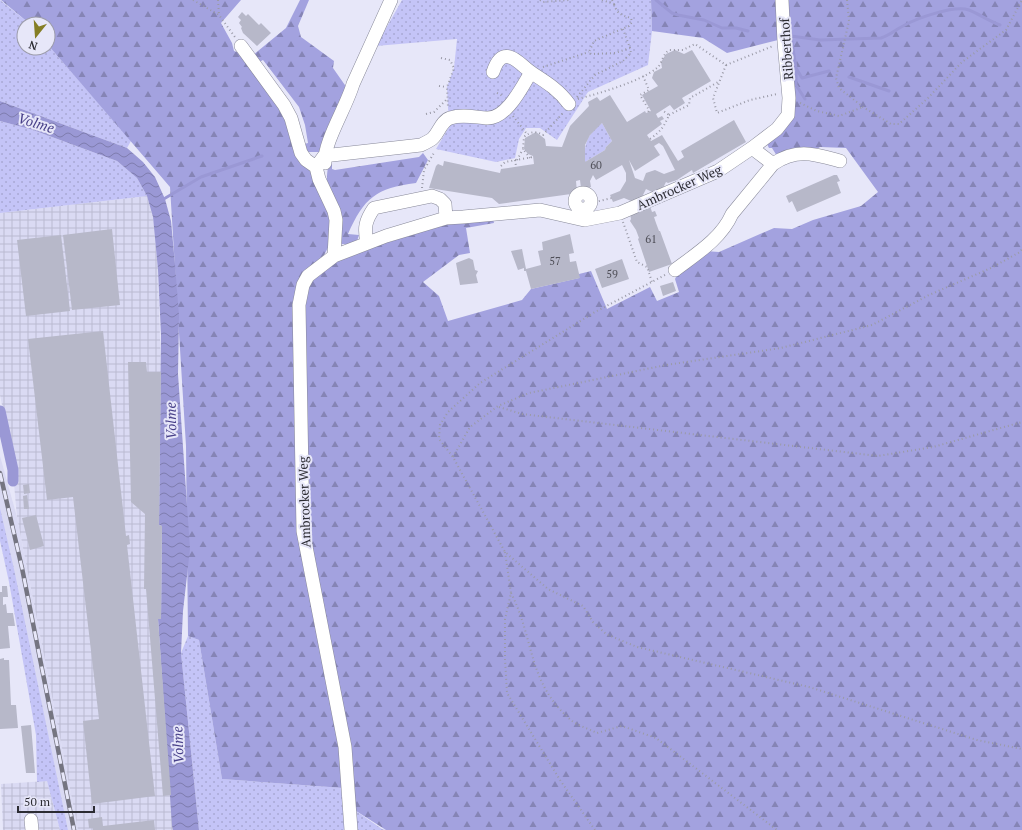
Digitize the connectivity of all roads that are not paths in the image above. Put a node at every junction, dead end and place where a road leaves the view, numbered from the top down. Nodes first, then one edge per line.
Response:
1 (391, 0) edge
2 (782, 0) edge
3 (242, 46) road end
4 (493, 72) dead end
5 (530, 72) junction
6 (569, 104) road end
7 (752, 148) junction
8 (324, 156) junction
9 (840, 161) dead end
10 (773, 164) junction
11 (316, 167) junction
12 (323, 186) junction
13 (446, 218) junction
14 (367, 243) junction
15 (334, 256) junction
16 (675, 270) road end
17 (351, 830) edge

1 - 8 lane
2 - 7 lane, Ribberthof
3 - 11 lane
4 - 5 lane
5 - 6 lane
5 - 8 lane
7 - 10 lane
7 - 13 lane, Ambrocker Weg
8 - 11 lane
8 - 12 lane
9 - 10 lane
10 - 16 lane
11 - 12 lane
12 - 15 lane
13 - 14 lane, Ambrocker Weg
13 - 14 lane
14 - 15 lane, Ambrocker Weg
15 - 17 lane, Ambrocker Weg

